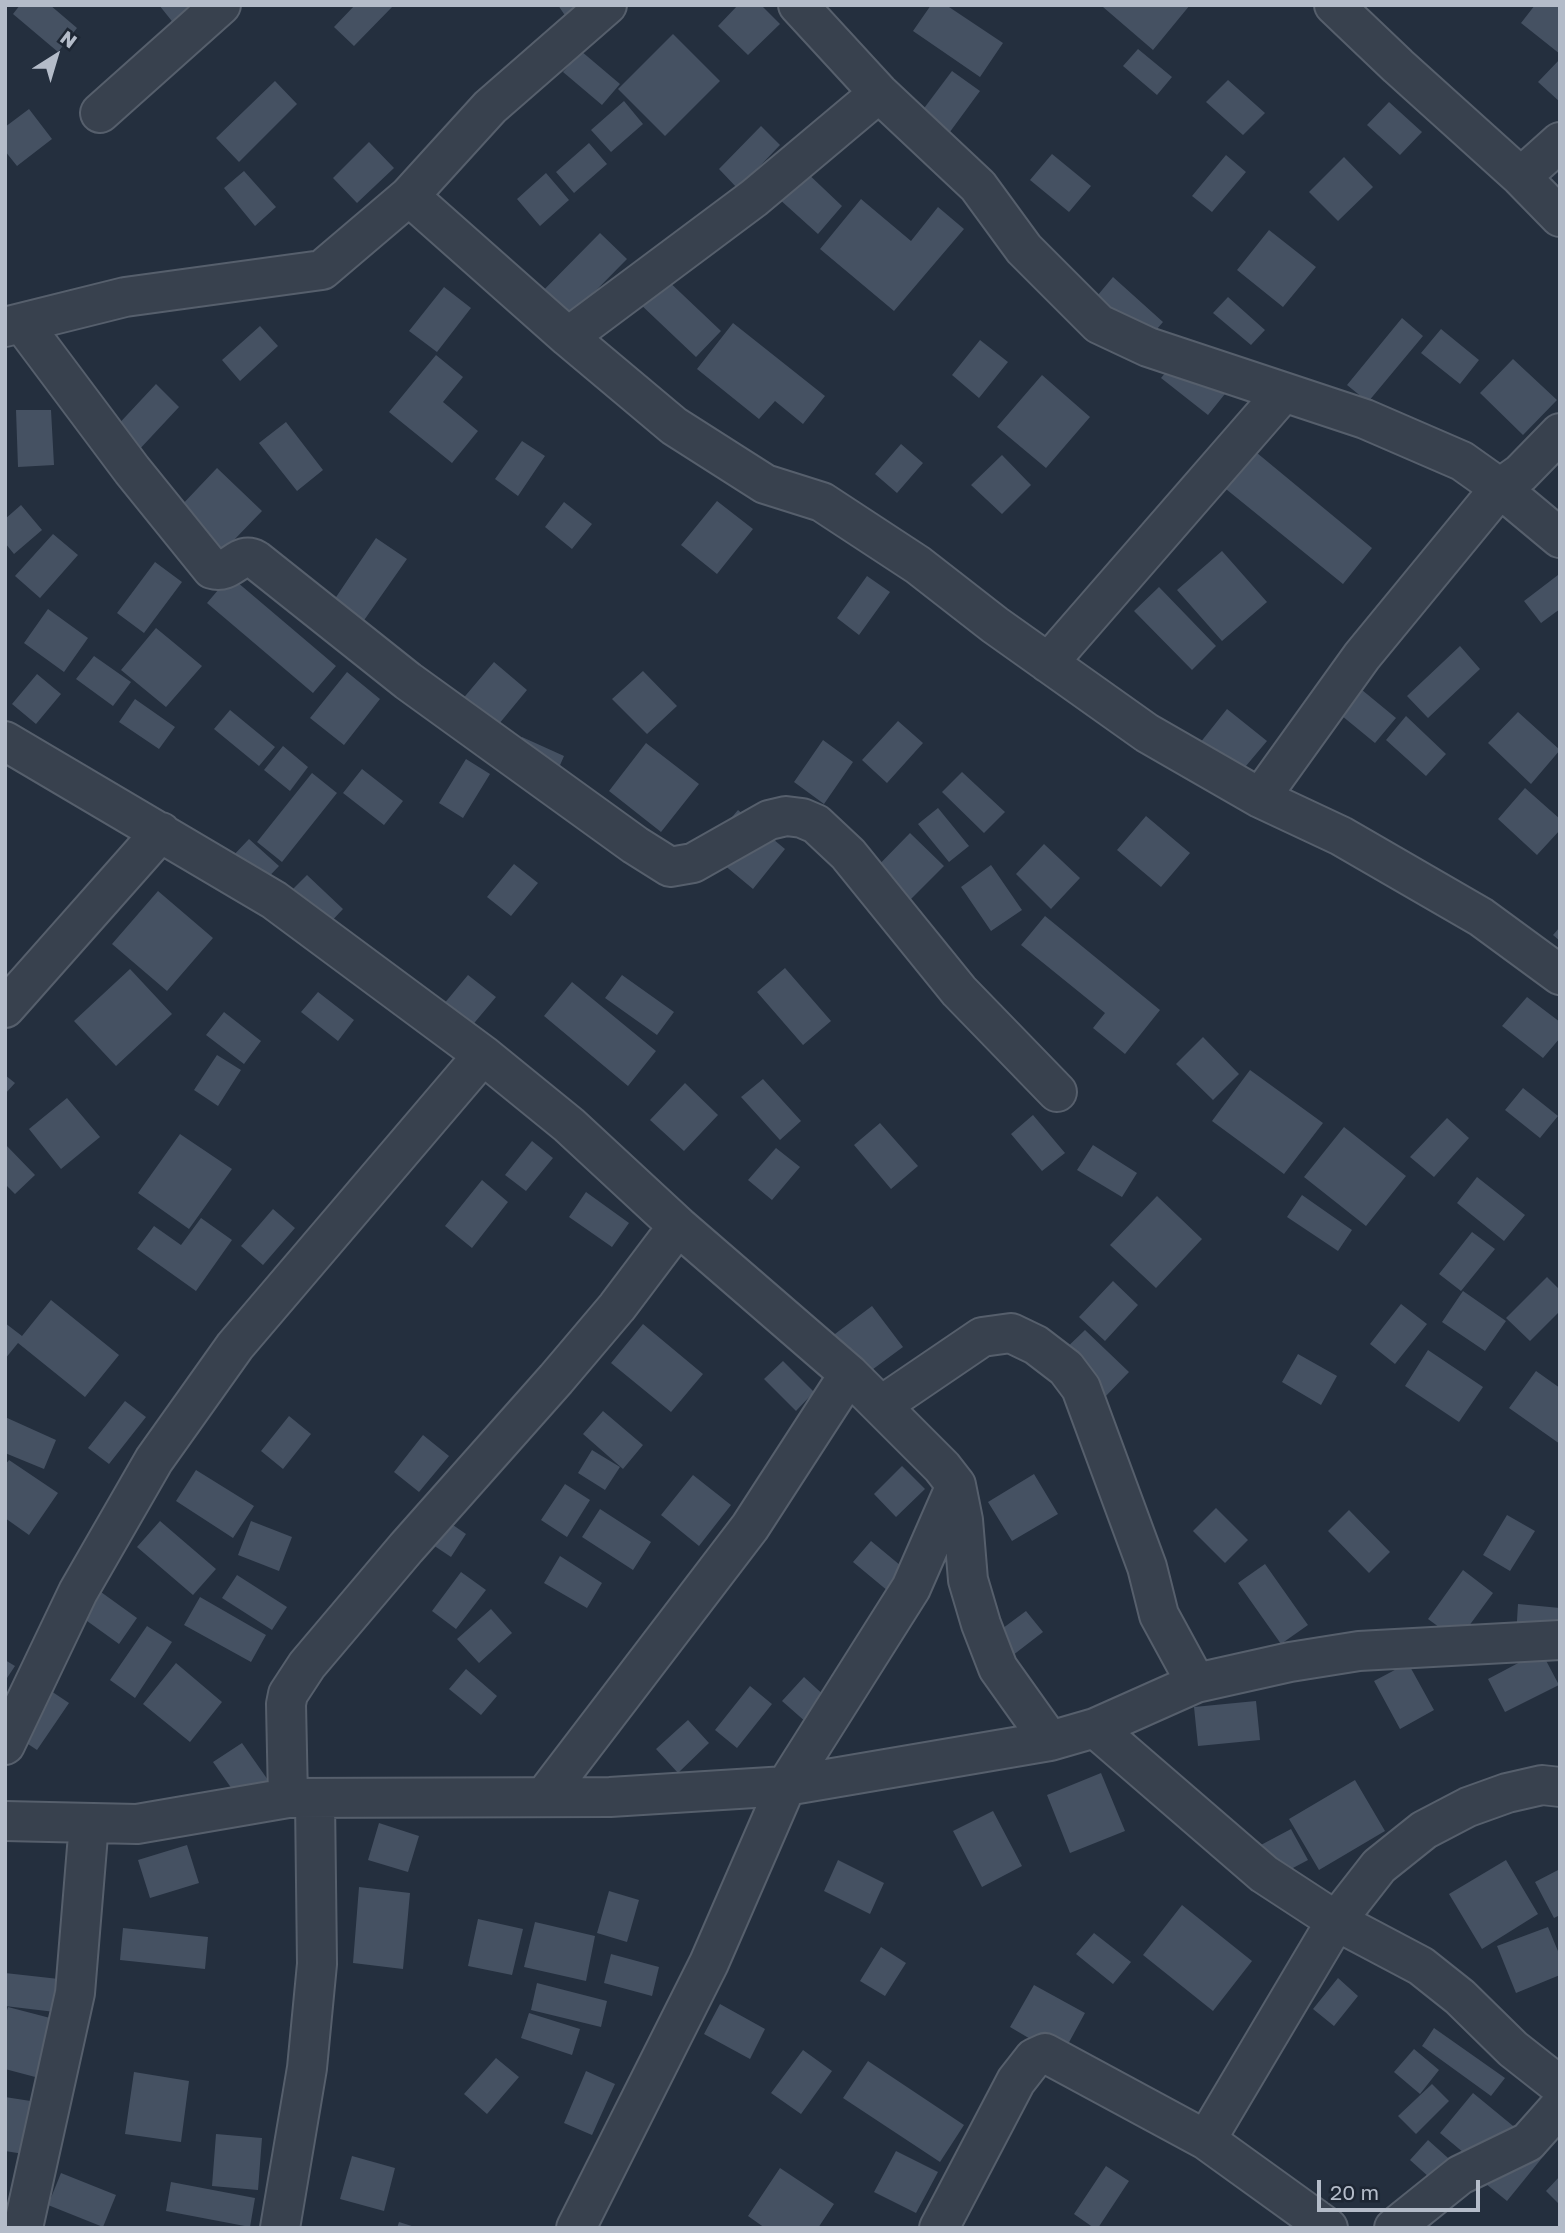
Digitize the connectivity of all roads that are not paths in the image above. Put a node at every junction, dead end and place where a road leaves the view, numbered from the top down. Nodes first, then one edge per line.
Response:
1 (221, 5) edge
2 (607, 5) edge
3 (799, 5) edge
4 (1335, 5) edge
5 (879, 93) junction
6 (100, 113) dead end
7 (1560, 142) edge
8 (1521, 177) junction
9 (409, 196) junction
10 (1560, 216) edge
11 (14, 325) edge
12 (568, 337) junction
13 (1283, 393) junction
14 (1560, 433) edge
15 (1500, 488) junction
16 (1560, 538) edge
17 (1048, 663) junction
18 (5, 741) edge
19 (1260, 798) junction
20 (161, 832) junction
21 (1560, 975) edge
22 (5, 1008) edge
23 (482, 1055) junction
24 (1056, 1092) dead end
25 (678, 1226) junction
26 (849, 1374) junction
27 (881, 1405) junction
28 (956, 1485) junction
29 (1560, 1640) edge
30 (1196, 1683) junction
31 (1095, 1728) junction
32 (1050, 1741) junction
33 (5, 1745) edge
34 (786, 1786) junction
35 (1560, 1787) edge
36 (544, 1797) junction
37 (301, 1799) junction
38 (5, 1821) edge
39 (89, 1823) junction
40 (1336, 1921) junction
41 (1560, 2086) edge
42 (1560, 2106) edge
43 (1206, 2140) junction
44 (23, 2228) edge
45 (280, 2228) edge
46 (576, 2228) edge
47 (940, 2228) edge
48 (1328, 2228) edge
49 (1394, 2228) edge

1 - 6 street
2 - 9 street
3 - 5 street
4 - 8 street
5 - 12 street
5 - 13 street
7 - 8 street
8 - 10 street
9 - 11 street
9 - 12 street
11 - 24 street
12 - 17 street
13 - 15 street
13 - 17 street
14 - 15 street
15 - 16 street
15 - 19 street
17 - 19 street
18 - 20 street
19 - 21 street
20 - 22 street
20 - 23 street
23 - 25 street
23 - 33 street
25 - 26 street
25 - 37 street
26 - 27 street
26 - 36 street
27 - 28 street
27 - 30 street
28 - 32 street
28 - 34 street
29 - 30 street
30 - 31 street
31 - 32 street
31 - 40 street
32 - 34 street
34 - 36 street
34 - 46 street
35 - 40 street
36 - 37 street
37 - 39 street
37 - 45 street
38 - 39 street
39 - 44 street
40 - 41 street
40 - 43 street
42 - 49 street
43 - 47 street
43 - 48 street

